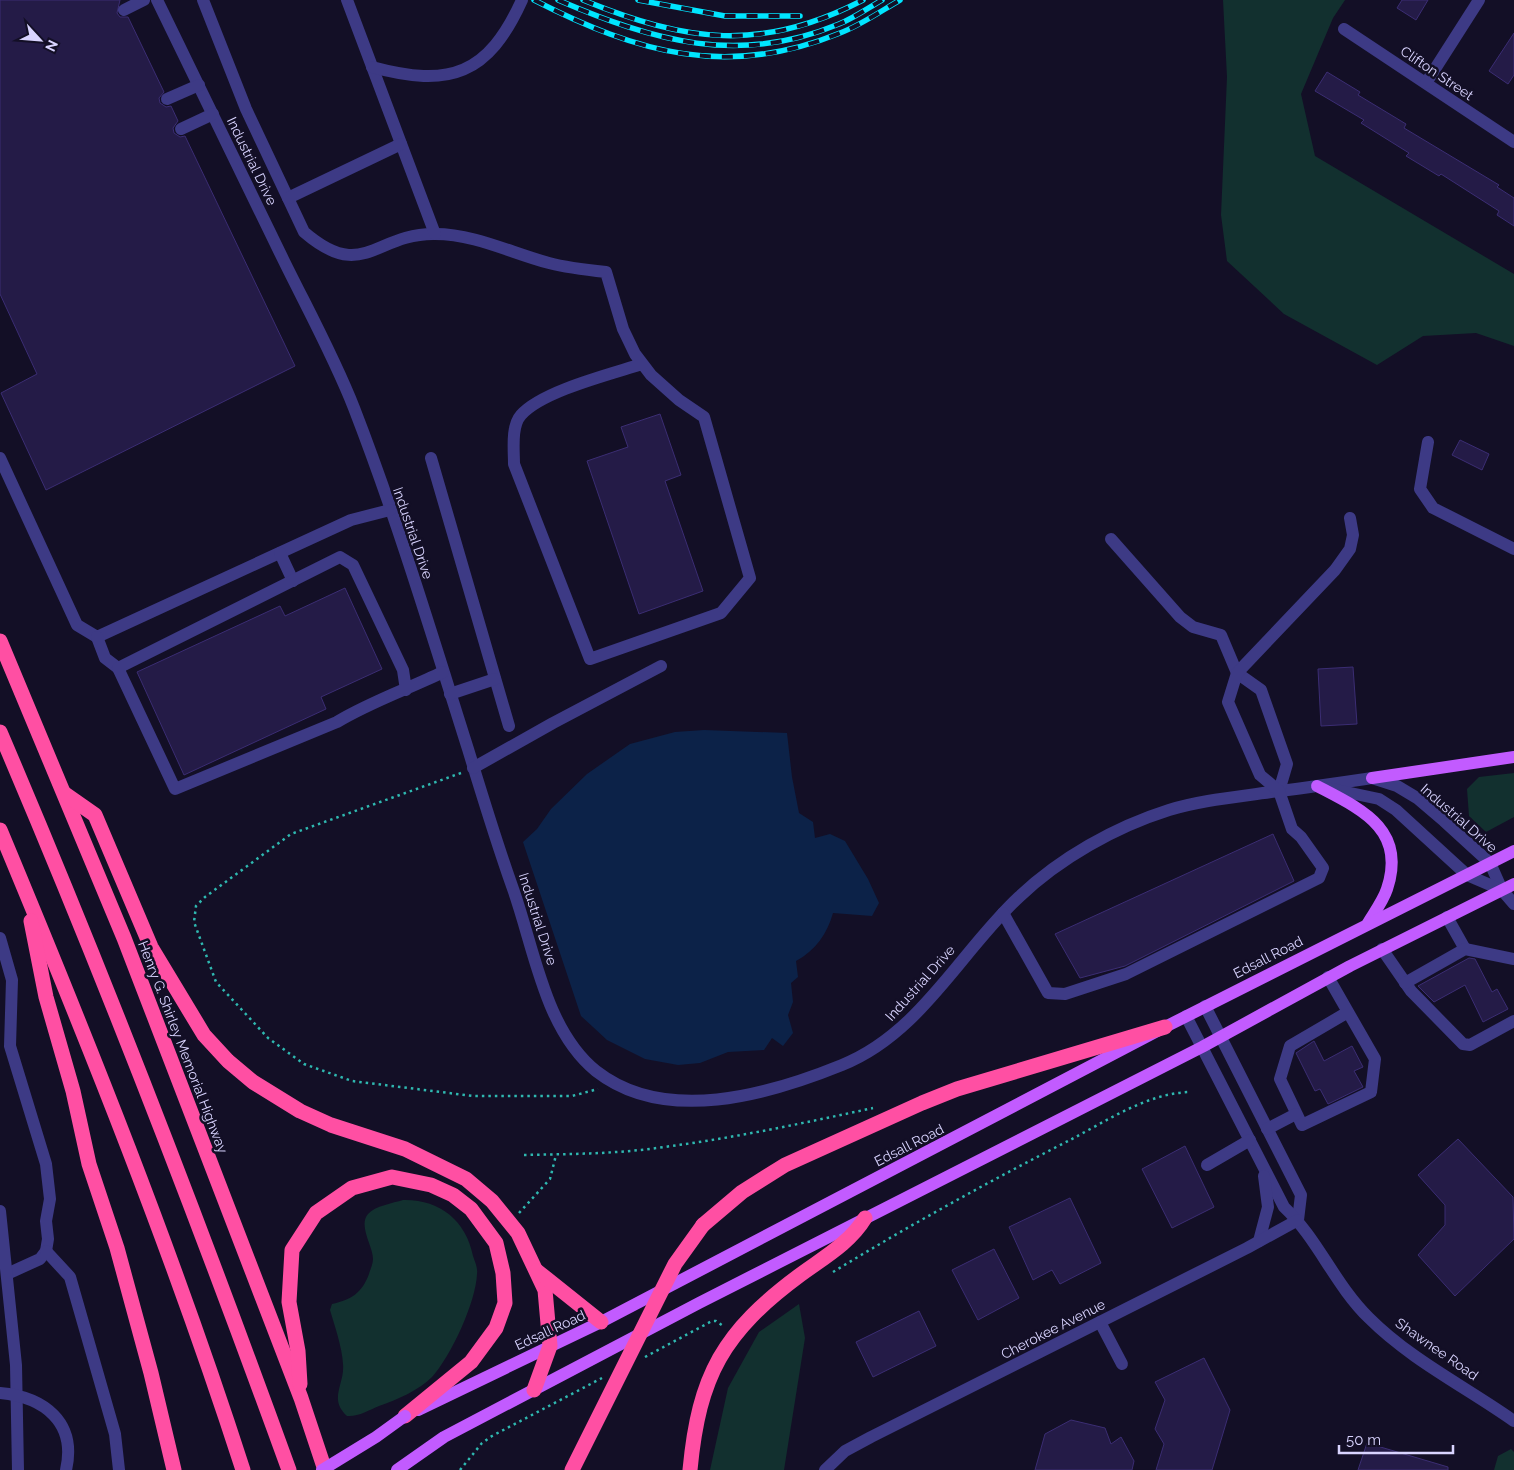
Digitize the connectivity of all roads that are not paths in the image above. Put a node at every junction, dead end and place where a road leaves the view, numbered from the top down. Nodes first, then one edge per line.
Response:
1 (144, 0) edge
2 (157, 0) edge
3 (203, 0) edge
4 (347, 0) edge
5 (522, 0) edge
6 (1478, 0) edge
7 (124, 10) dead end
8 (1344, 29) dead end
9 (372, 67) junction
10 (1426, 83) junction
11 (199, 85) junction
12 (167, 99) dead end
13 (212, 114) junction
14 (182, 129) dead end
15 (1514, 142) edge
16 (401, 144) junction
17 (288, 198) junction
18 (435, 234) junction
19 (642, 364) junction
20 (1428, 442) dead end
21 (0, 458) edge
22 (430, 458) dead end
23 (390, 510) junction
24 (1350, 518) dead end
25 (1111, 539) dead end
26 (1514, 549) edge
27 (280, 553) junction
28 (293, 580) junction
29 (97, 637) junction
30 (0, 641) edge
31 (661, 666) dead end
32 (118, 668) junction
33 (443, 672) junction
34 (1237, 673) junction
35 (495, 679) junction
36 (406, 690) junction
37 (450, 694) junction
38 (509, 726) dead end
39 (0, 732) edge
40 (1514, 757) edge
41 (474, 768) junction
42 (1372, 778) junction
43 (1317, 786) junction
44 (1279, 791) junction
45 (65, 794) junction
46 (0, 830) edge
47 (1514, 851) edge
48 (1490, 863) junction
49 (1467, 875) junction
50 (1514, 884) edge
51 (23, 886) junction
52 (1502, 890) junction
53 (1514, 904) edge
54 (1003, 913) junction
55 (1447, 918) junction
56 (1368, 923) junction
57 (0, 938) edge
58 (1382, 949) junction
59 (1465, 949) junction
60 (1514, 959) edge
61 (1328, 977) junction
62 (1406, 983) junction
63 (1205, 1006) junction
64 (1348, 1012) junction
65 (1186, 1016) junction
66 (1514, 1021) edge
67 (1165, 1027) junction
68 (1220, 1037) junction
69 (1202, 1047) junction
70 (1296, 1114) junction
71 (1267, 1129) junction
72 (1250, 1140) junction
73 (1261, 1162) junction
74 (1207, 1165) dead end
75 (0, 1211) edge
76 (865, 1218) junction
77 (1298, 1220) junction
78 (1259, 1241) junction
79 (46, 1251) junction
80 (536, 1270) junction
81 (7, 1274) junction
82 (601, 1322) junction
83 (1100, 1322) junction
84 (550, 1346) junction
85 (1122, 1364) dead end
86 (534, 1390) junction
87 (0, 1394) edge
88 (17, 1395) junction
89 (301, 1398) junction
90 (159, 1404) junction
91 (405, 1416) junction
92 (1514, 1421) edge
93 (18, 1470) edge
94 (66, 1470) edge
95 (120, 1470) edge
96 (165, 1470) edge
97 (174, 1470) edge
98 (243, 1470) edge
99 (289, 1470) edge
100 (324, 1470) edge
101 (397, 1470) edge
102 (572, 1470) edge
103 (690, 1470) edge
104 (825, 1470) edge

1 - 7 street
2 - 11 street, Industrial Drive
3 - 17 street
4 - 9 street
5 - 9 street
6 - 10 street
8 - 10 street, Clifton Street
9 - 16 street
10 - 15 street, Clifton Street
11 - 12 street
11 - 13 street, Industrial Drive
13 - 14 street
13 - 23 street, Industrial Drive
16 - 17 street
16 - 18 street
17 - 18 street
18 - 19 street
19 - 19 street
20 - 26 street
21 - 29 street
22 - 35 street
23 - 27 street
23 - 33 street, Industrial Drive
24 - 34 street
25 - 34 street
27 - 28 street
27 - 29 street
28 - 32 street
28 - 36 street
29 - 32 street
30 - 45 highway, Henry G. Shirley Memorial Highway
31 - 41 street
32 - 36 street
33 - 36 street
33 - 37 street, Industrial Drive
34 - 44 street
34 - 44 street
35 - 37 street
35 - 38 street
37 - 41 street, Industrial Drive
39 - 99 highway
40 - 42 main road
41 - 54 street, Industrial Drive
42 - 43 street, Industrial Drive
42 - 48 street, Industrial Drive
43 - 44 street, Industrial Drive
43 - 49 street, Industrial Drive
43 - 56 main road
44 - 54 street, Industrial Drive
44 - 54 street
45 - 80 highway
45 - 89 highway, Henry G. Shirley Memorial Highway
46 - 51 highway
47 - 48 main road, Edsall Road
48 - 49 main road, Edsall Road
48 - 52 street, Industrial Drive
49 - 52 street, Industrial Drive
49 - 56 main road, Edsall Road
50 - 52 main road
51 - 90 highway
51 - 98 highway
52 - 53 street
52 - 55 main road
55 - 58 main road
55 - 59 street
56 - 63 main road, Edsall Road
57 - 79 street
58 - 61 main road
58 - 62 street
59 - 60 street
59 - 62 street
61 - 64 street
61 - 68 main road
62 - 66 street
63 - 65 main road, Edsall Road
63 - 68 street
64 - 70 street
64 - 70 street
65 - 67 main road, Edsall Road
65 - 69 street
67 - 82 main road, Edsall Road
67 - 102 highway, bridge
68 - 69 main road
68 - 71 street
69 - 72 street
69 - 76 main road
70 - 71 street
71 - 77 street
72 - 73 street
72 - 74 street
73 - 77 street
73 - 78 street
75 - 81 street
76 - 86 main road
76 - 103 highway
77 - 78 street, Cherokee Avenue
77 - 92 street, Shawnee Road
78 - 83 street, Cherokee Avenue
79 - 81 street
79 - 95 street
80 - 82 highway
80 - 84 highway
81 - 88 street
82 - 84 main road, Edsall Road
83 - 85 street
83 - 104 street, Cherokee Avenue
84 - 86 highway
84 - 91 main road, Edsall Road
86 - 101 main road
87 - 88 street
88 - 93 street
88 - 94 street
89 - 91 highway
89 - 100 highway, Henry G. Shirley Memorial Highway
90 - 96 highway
90 - 97 highway
91 - 100 main road, Edsall Road, bridge

